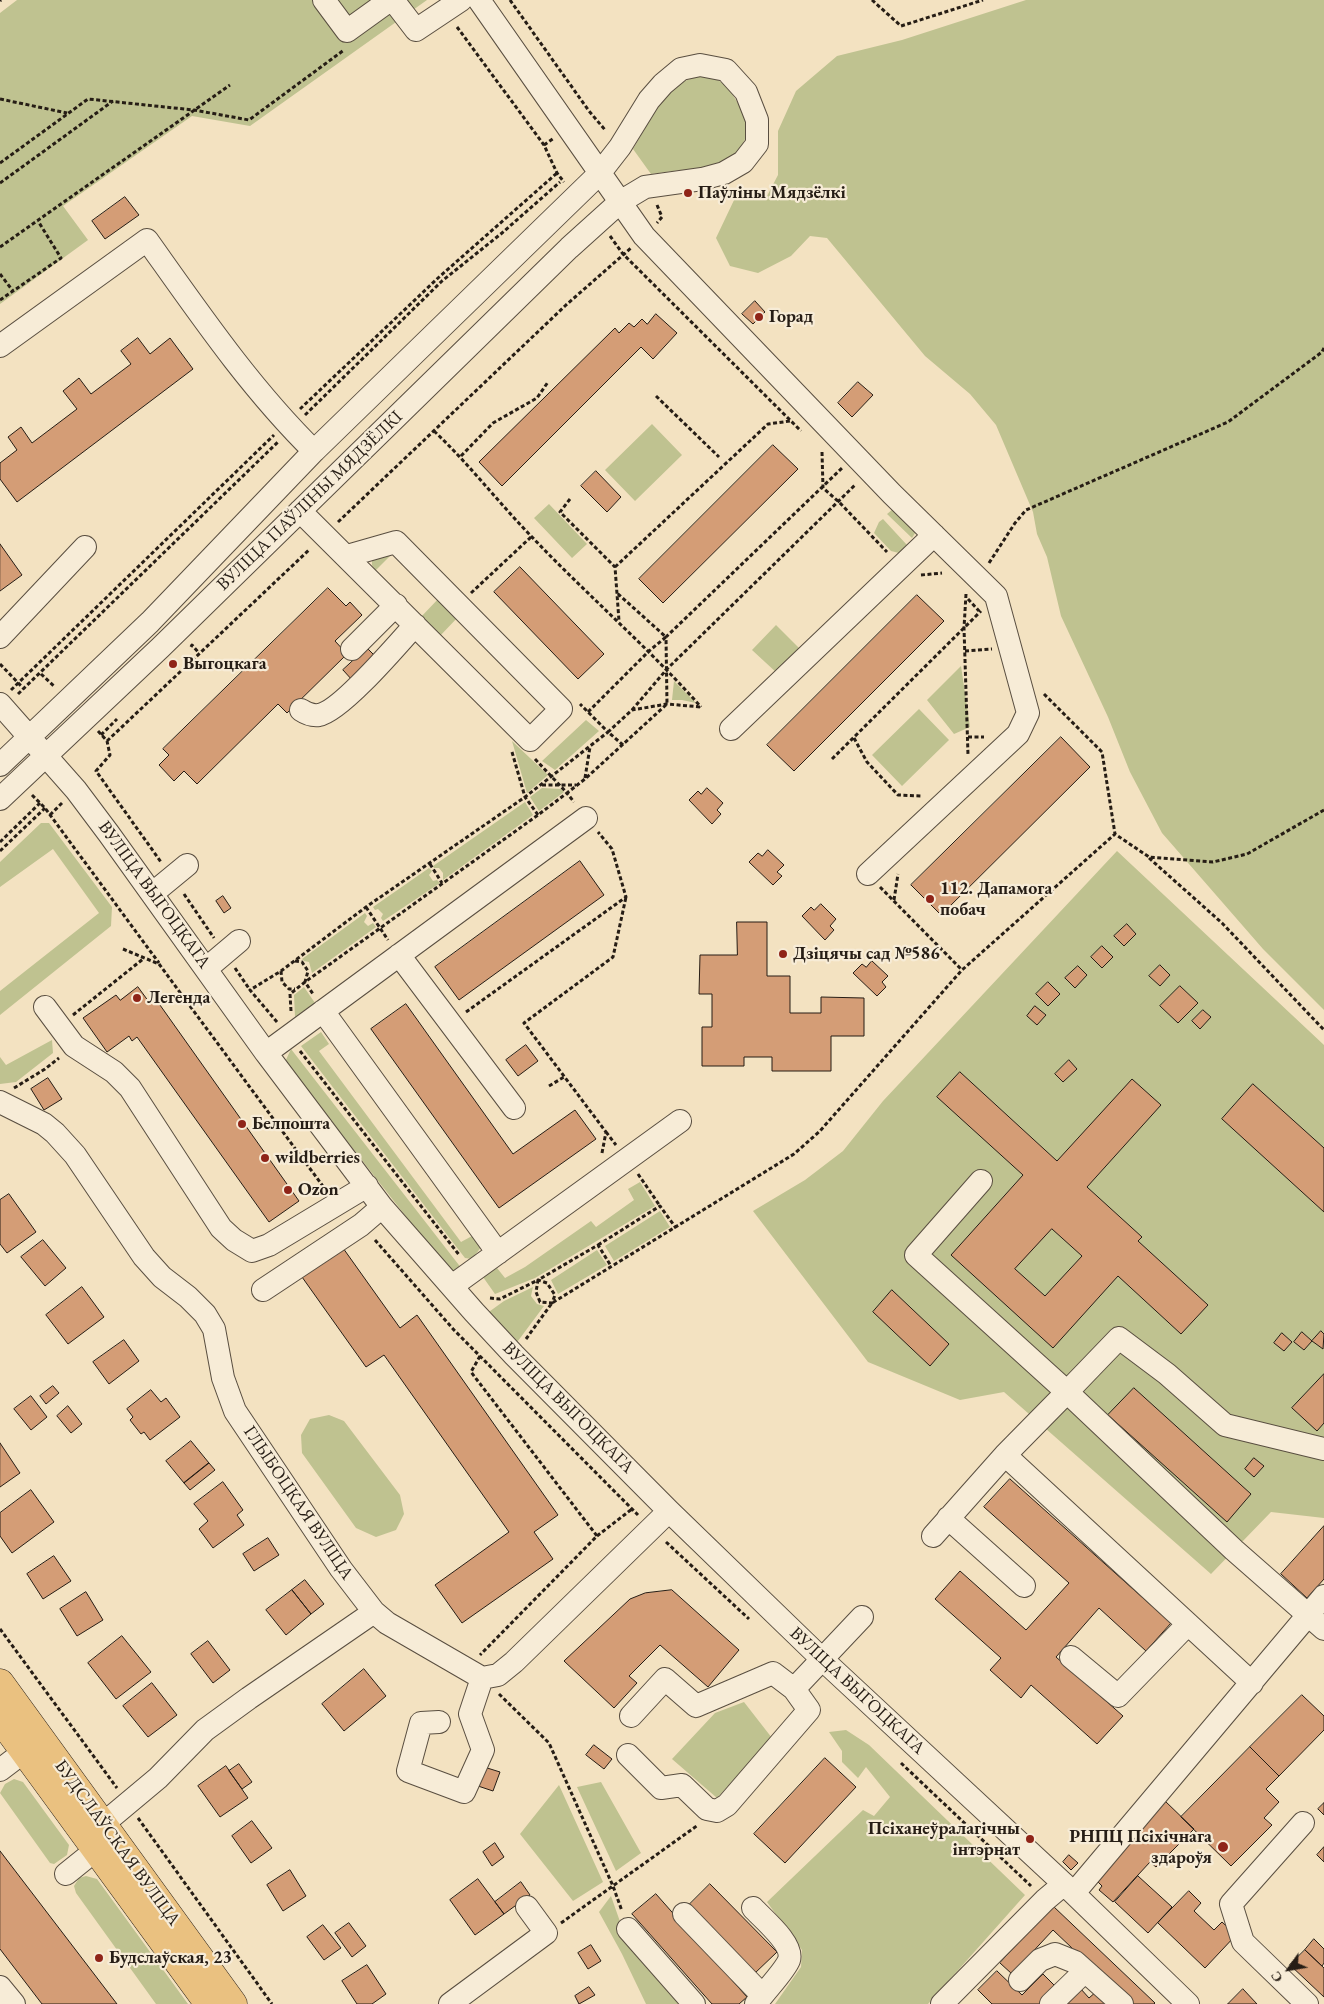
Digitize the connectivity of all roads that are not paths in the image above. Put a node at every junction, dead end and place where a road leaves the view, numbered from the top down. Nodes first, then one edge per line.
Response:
1 (324, 0) edge
2 (391, 0) edge
3 (479, 0) edge
4 (453, 5) edge
5 (600, 174) junction
6 (620, 202) junction
7 (0, 346) edge
8 (314, 451) junction
9 (300, 511) junction
10 (927, 543) junction
11 (85, 547) dead end
12 (347, 556) junction
13 (396, 605) junction
14 (415, 625) junction
15 (0, 637) edge
16 (352, 649) dead end
17 (0, 704) edge
18 (302, 710) dead end
19 (731, 729) dead end
20 (30, 738) junction
21 (46, 755) junction
22 (0, 765) edge
23 (0, 799) edge
24 (586, 818) dead end
25 (187, 865) dead end
26 (868, 874) road end
27 (153, 893) junction
28 (238, 941) dead end
29 (399, 955) junction
30 (207, 968) junction
31 (45, 1007) dead end
32 (323, 1011) junction
33 (266, 1053) junction
34 (4, 1096) edge
35 (514, 1108) dead end
36 (680, 1121) dead end
37 (981, 1181) dead end
38 (367, 1186) junction
39 (382, 1208) junction
40 (498, 1253) junction
41 (452, 1286) junction
42 (263, 1290) dead end
43 (1067, 1392) junction
44 (1324, 1449) edge
45 (1005, 1455) junction
46 (669, 1511) junction
47 (948, 1518) junction
48 (933, 1536) dead end
49 (1024, 1586) dead end
50 (1324, 1596) edge
51 (374, 1612) junction
52 (862, 1617) dead end
53 (1315, 1622) edge
54 (1188, 1624) junction
55 (1071, 1657) dead end
56 (822, 1660) junction
57 (474, 1673) junction
58 (0, 1683) edge
59 (1252, 1683) junction
60 (794, 1689) junction
61 (631, 1716) dead end
62 (0, 1718) edge
63 (439, 1722) dead end
64 (25, 1752) junction
65 (628, 1755) dead end
66 (0, 1770) edge
67 (1303, 1823) dead end
68 (100, 1836) junction
69 (66, 1874) dead end
70 (1069, 1888) junction
71 (528, 1907) dead end
72 (753, 1908) dead end
73 (684, 1914) dead end
74 (628, 1929) road end
75 (1085, 1971) junction
76 (1020, 1980) dead end
77 (0, 1987) edge
78 (759, 1999) edge
79 (1185, 2003) edge
80 (14, 2004) edge
81 (209, 2004) edge
82 (233, 2004) edge
83 (450, 2004) edge
84 (694, 2004) edge
85 (942, 2004) edge
86 (1051, 2004) edge
87 (1122, 2004) edge
88 (1308, 2004) edge

1 - 2 street
2 - 4 street
3 - 5 street
5 - 6 street
5 - 6 street, ВУЛІЦА ПАЎЛІНЫ МЯДЗЁЛКІ
5 - 8 street, ВУЛІЦА ПАЎЛІНЫ МЯДЗЁЛКІ
6 - 9 street, ВУЛІЦА ПАЎЛІНЫ МЯДЗЁЛКІ
6 - 10 street
7 - 8 street
8 - 20 street, ВУЛІЦА ПАЎЛІНЫ МЯДЗЁЛКІ
9 - 12 street
9 - 21 street, ВУЛІЦА ПАЎЛІНЫ МЯДЗЁЛКІ
10 - 19 street
10 - 26 street
11 - 15 street
12 - 13 street
12 - 14 street
13 - 14 street
13 - 16 street
14 - 18 street
17 - 20 street, ВУЛІЦА ВЫГОЦКАГА
20 - 21 street, ВУЛІЦА ВЫГОЦКАГА
20 - 22 street, ВУЛІЦА ПАЎЛІНЫ МЯДЗЁЛКІ
21 - 23 street, ВУЛІЦА ПАЎЛІНЫ МЯДЗЁЛКІ
21 - 27 street, ВУЛІЦА ВЫГОЦКАГА
24 - 29 street
25 - 27 street
27 - 30 street, ВУЛІЦА ВЫГОЦКАГА
28 - 30 street
29 - 32 street
29 - 35 street
30 - 33 street, ВУЛІЦА ВЫГОЦКАГА
31 - 38 street
32 - 33 street
32 - 40 street
33 - 38 street, ВУЛІЦА ВЫГОЦКАГА
34 - 51 street, ГЛЫБОЦКАЯ ВУЛІЦА
36 - 40 street
37 - 43 street
38 - 39 street, ВУЛІЦА ВЫГОЦКАГА
39 - 41 street, ВУЛІЦА ВЫГОЦКАГА
39 - 42 street
40 - 41 street
41 - 46 street, ВУЛІЦА ВЫГОЦКАГА
43 - 44 street
43 - 45 street
43 - 53 street
45 - 47 street
45 - 54 street
46 - 56 street, ВУЛІЦА ВЫГОЦКАГА
46 - 57 street
47 - 48 street
47 - 49 street
50 - 53 street
51 - 57 street, ГЛЫБОЦКАЯ ВУЛІЦА
51 - 68 street
52 - 56 street
53 - 59 street
54 - 55 street
54 - 59 street
56 - 60 street
56 - 70 street, ВУЛІЦА ВЫГОЦКАГА
57 - 63 street
58 - 68 main road, БУДСЛАЎСКАЯ ВУЛІЦА
59 - 70 street
60 - 61 street
60 - 65 street
62 - 64 main road, БУДСЛАЎСКАЯ ВУЛІЦА
64 - 66 street
64 - 68 main road, БУДСЛАЎСКАЯ ВУЛІЦА
67 - 88 street
68 - 69 street
68 - 81 main road, БУДСЛАЎСКАЯ ВУЛІЦА
68 - 82 main road, БУДСЛАЎСКАЯ ВУЛІЦА
70 - 79 street, ВУЛІЦА ВЫГОЦКАГА
70 - 85 street
71 - 83 street
72 - 78 street
73 - 78 street
74 - 84 street
75 - 76 street
75 - 86 street
75 - 87 street
77 - 80 street

